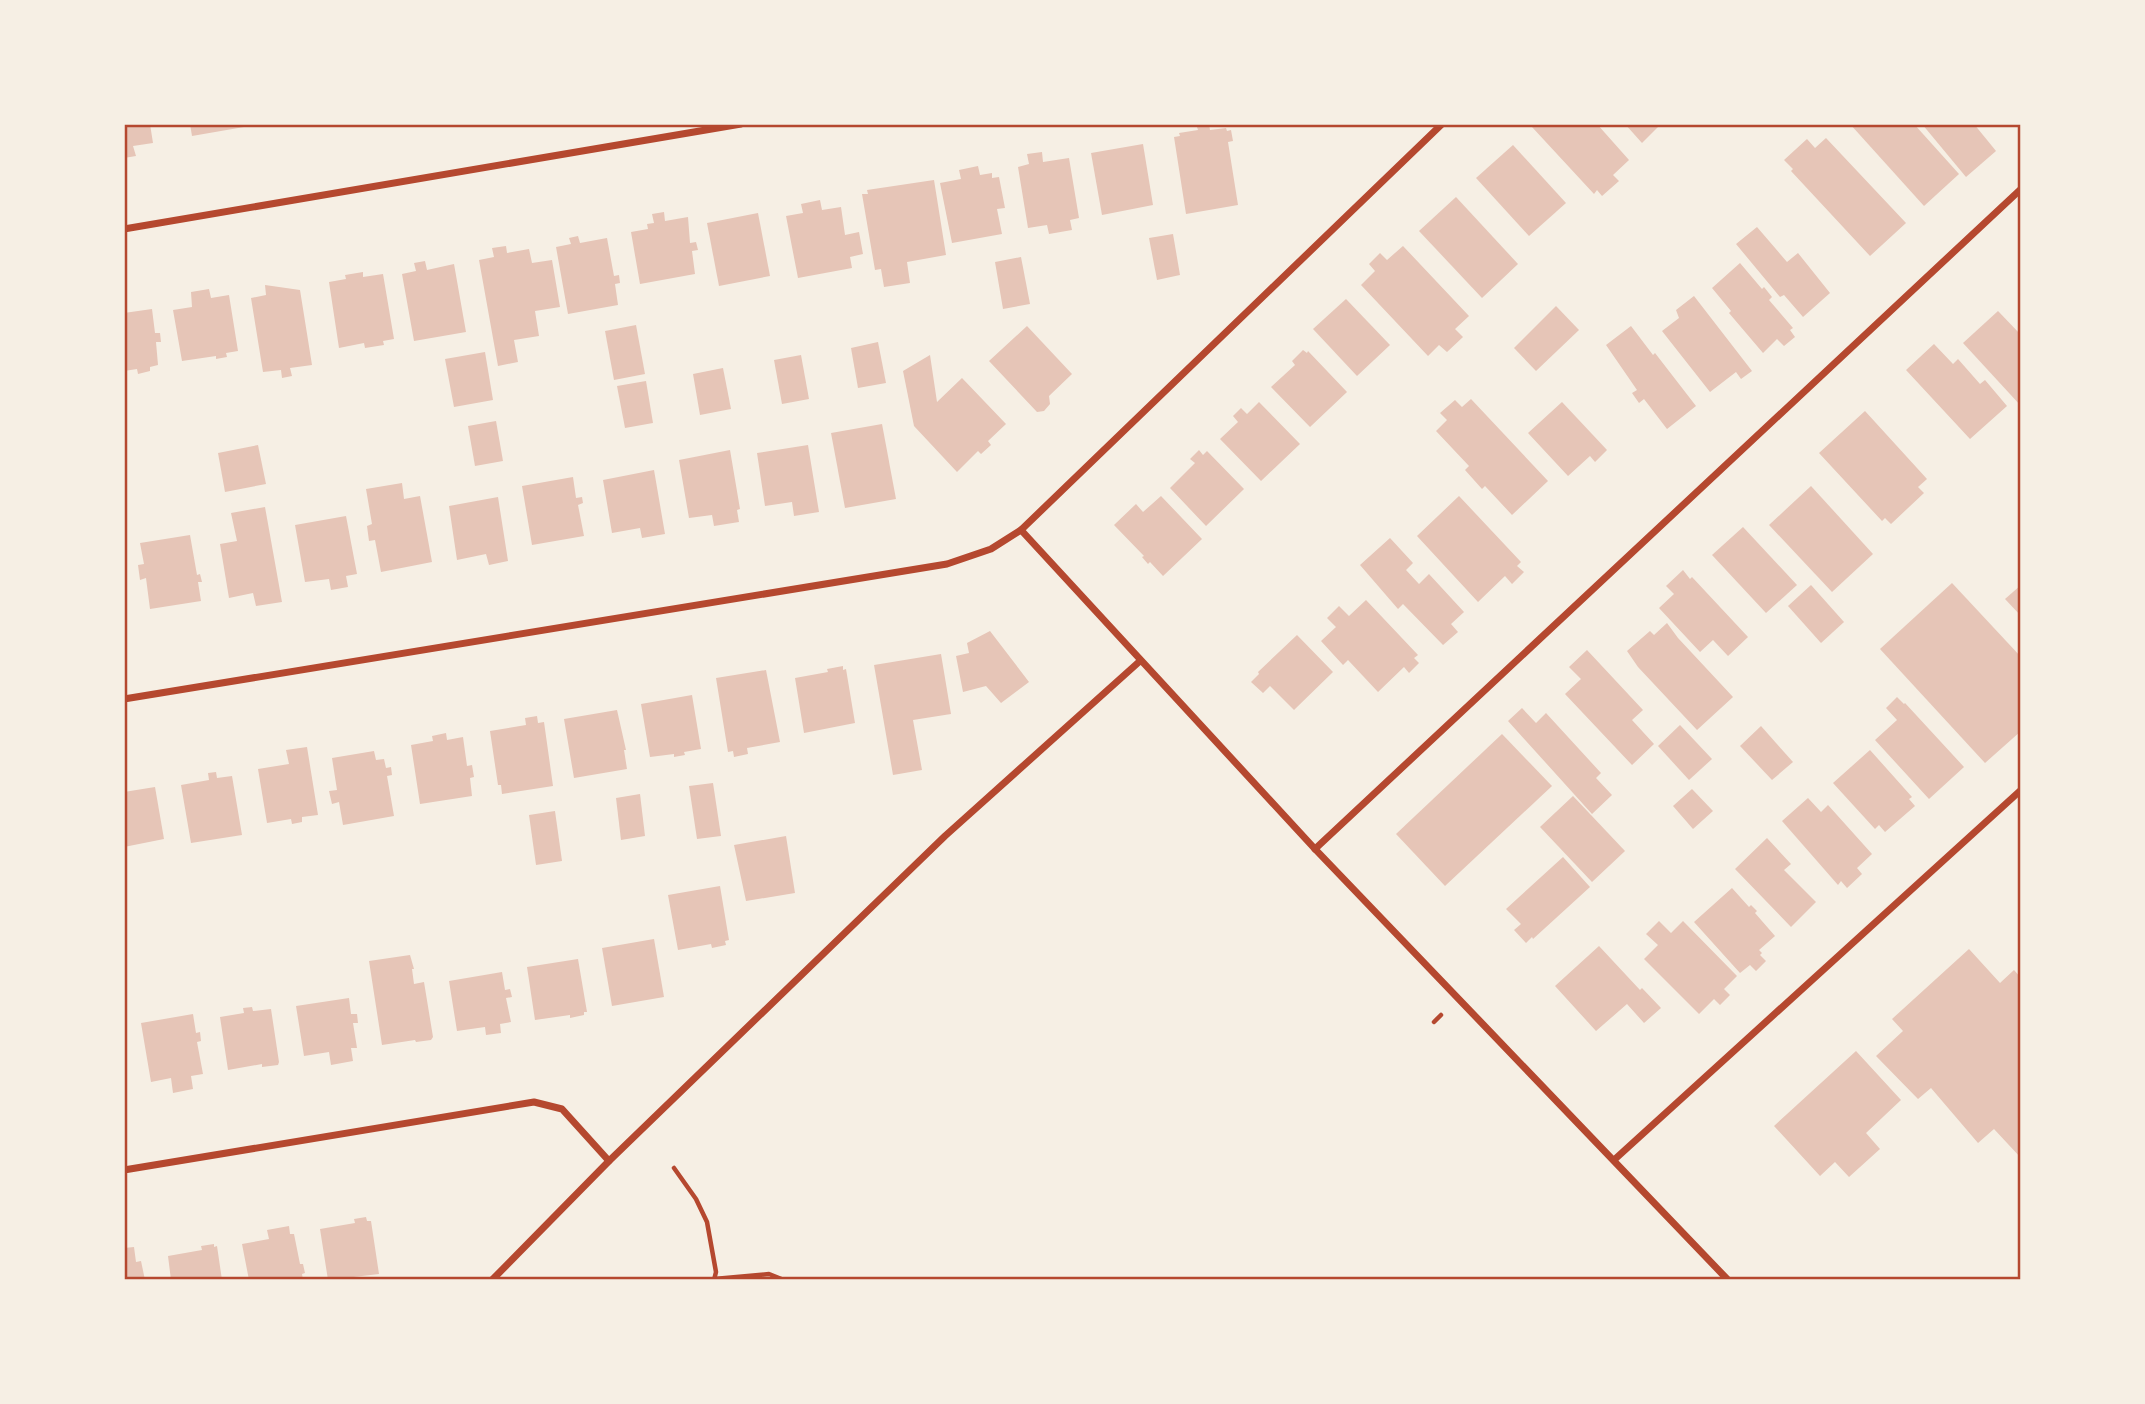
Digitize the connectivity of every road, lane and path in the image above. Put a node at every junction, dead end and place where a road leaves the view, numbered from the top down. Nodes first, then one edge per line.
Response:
1 (741, 124) edge
2 (1442, 124) edge
3 (2021, 189) edge
4 (124, 229) edge
5 (1021, 530) junction
6 (1140, 661) junction
7 (124, 699) edge
8 (2021, 790) edge
9 (1315, 849) junction
10 (1614, 1160) junction
11 (609, 1161) junction
12 (674, 1168) dead end
13 (124, 1170) edge
14 (714, 1279) edge
15 (492, 1280) edge
16 (784, 1280) edge
17 (1728, 1280) edge

1 - 4 street
2 - 5 street
3 - 9 street
5 - 6 street
5 - 7 street
6 - 9 street
6 - 11 street
8 - 10 street
9 - 10 street
10 - 17 street
11 - 13 street
11 - 15 street
12 - 14 path
14 - 16 path

